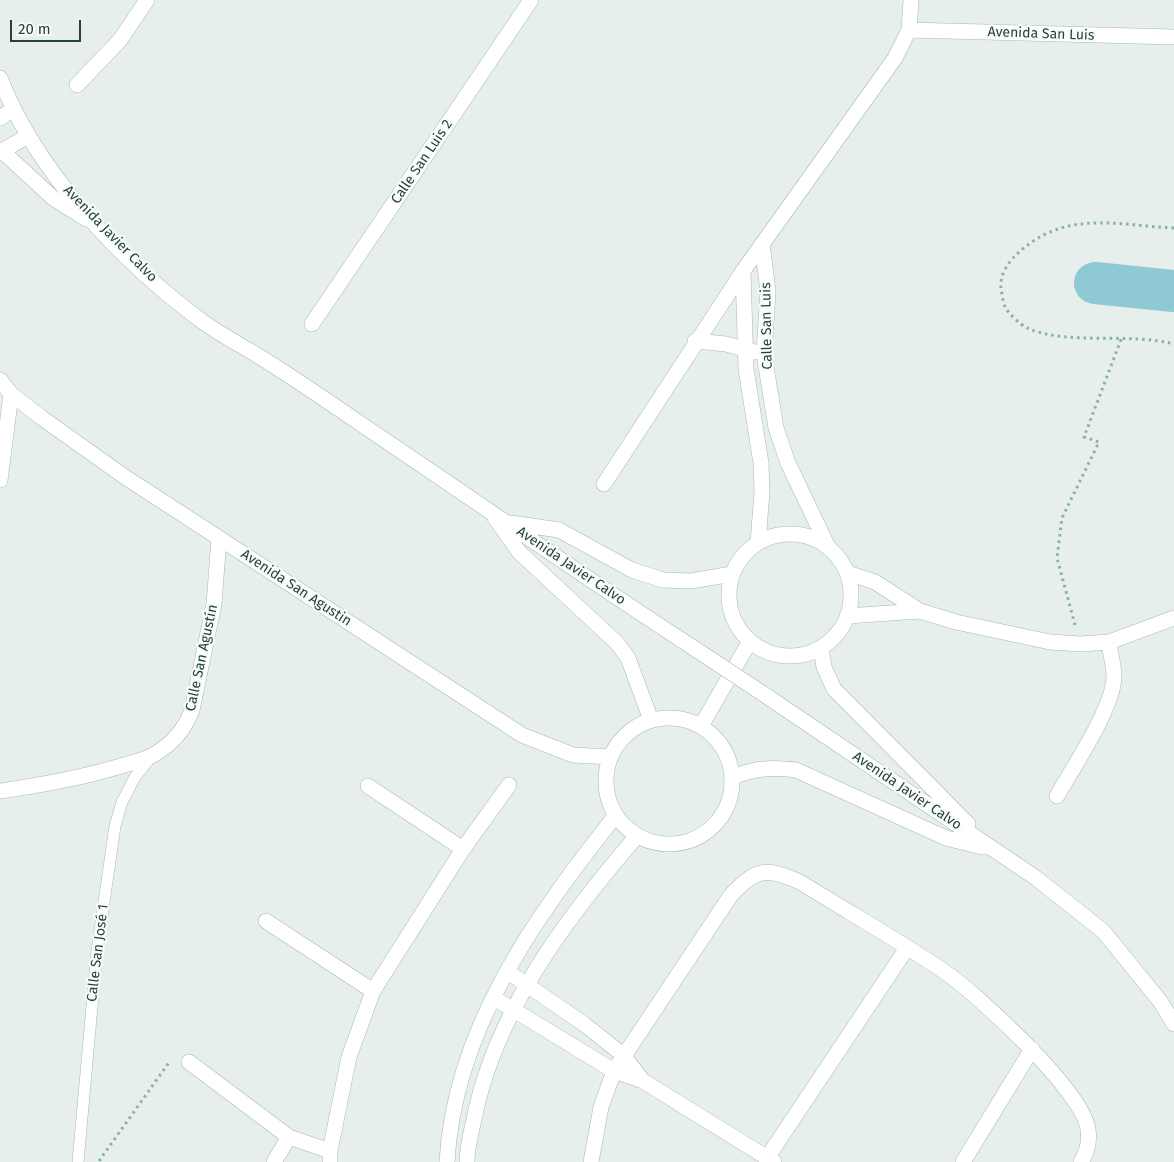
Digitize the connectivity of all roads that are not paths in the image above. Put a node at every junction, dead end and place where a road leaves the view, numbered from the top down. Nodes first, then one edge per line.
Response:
1 (147, 0) edge
2 (532, 0) edge
3 (911, 0) edge
4 (909, 30) junction
5 (1174, 37) edge
6 (0, 78) edge
7 (77, 85) dead end
8 (13, 109) junction
9 (0, 118) edge
10 (28, 136) junction
11 (1, 151) edge
12 (100, 228) junction
13 (762, 244) junction
14 (743, 271) junction
15 (312, 324) dead end
16 (695, 341) junction
17 (746, 351) junction
18 (764, 354) junction
19 (0, 380) edge
20 (11, 394) junction
21 (0, 480) edge
22 (604, 484) dead end
23 (490, 511) junction
24 (508, 523) junction
25 (218, 538) junction
26 (758, 542) junction
27 (827, 546) junction
28 (732, 574) junction
29 (848, 574) junction
30 (920, 611) junction
31 (848, 616) junction
32 (1174, 618) edge
33 (750, 642) junction
34 (1109, 642) junction
35 (821, 648) junction
36 (651, 720) junction
37 (701, 726) junction
38 (152, 756) junction
39 (611, 757) junction
40 (732, 777) junction
41 (509, 785) dead end
42 (368, 786) dead end
43 (0, 791) edge
44 (1057, 796) dead end
45 (616, 815) junction
46 (638, 836) junction
47 (463, 850) junction
48 (994, 850) junction
49 (266, 921) dead end
50 (907, 948) junction
51 (508, 972) junction
52 (528, 986) junction
53 (373, 991) junction
54 (494, 998) junction
55 (514, 1010) junction
56 (1174, 1024) edge
57 (1032, 1048) junction
58 (623, 1055) junction
59 (189, 1062) road end
60 (614, 1071) junction
61 (643, 1081) junction
62 (289, 1137) junction
63 (330, 1156) edge
64 (771, 1160) edge
65 (78, 1162) edge
66 (274, 1162) edge
67 (447, 1162) edge
68 (467, 1162) edge
69 (591, 1162) edge
70 (963, 1162) edge
71 (1081, 1162) edge

1 - 7 street
2 - 15 street, Calle San Luis 2
3 - 4 street, Calle San Luis
4 - 5 street, Avenida San Luis
4 - 13 street, Calle San Luis
6 - 8 street, Avenida Javier Calvo
8 - 9 street
8 - 10 street, Avenida Javier Calvo
10 - 11 street
10 - 12 street, Avenida Javier Calvo
11 - 12 street
12 - 23 street, Avenida Javier Calvo
13 - 14 street, Calle San Luis
13 - 18 street, Calle San Luis
14 - 16 street, Calle San Luis
14 - 17 street, Calle San Luis
16 - 17 street
16 - 22 street, Calle San Luis
17 - 18 street
17 - 26 street, Calle San Luis
18 - 27 street, Calle San Luis
19 - 20 street, Avenida San Agustin
20 - 21 street
20 - 25 street, Avenida San Agustin
23 - 24 street, Avenida Javier Calvo
23 - 36 street
24 - 28 street
24 - 48 street, Avenida Javier Calvo, bridge
25 - 38 street, Calle San Agustín
25 - 39 street, Avenida San Agustin
26 - 27 street
26 - 28 street
27 - 29 street
28 - 33 street
29 - 30 street
29 - 31 street
30 - 31 street
30 - 34 street
31 - 35 street
32 - 34 street
33 - 35 street
33 - 37 street
34 - 44 street
35 - 48 street
36 - 37 street
36 - 39 street
37 - 40 street
38 - 43 street, Calle San Agustín
38 - 65 lane, Calle San José 1
39 - 45 street
40 - 46 street
40 - 48 street
41 - 47 street
42 - 47 street
45 - 46 street
45 - 51 street
46 - 52 street
47 - 53 street
48 - 56 street, Avenida Javier Calvo
49 - 53 street
50 - 57 street
50 - 58 street
50 - 64 street
51 - 52 street
51 - 54 street
52 - 55 street
52 - 58 street
53 - 63 street
54 - 55 street
54 - 67 street
55 - 60 street
55 - 68 street
57 - 70 street
57 - 71 street
58 - 60 street
58 - 61 street
59 - 62 street
60 - 61 street
60 - 69 street
61 - 64 street
62 - 63 street
62 - 66 street

